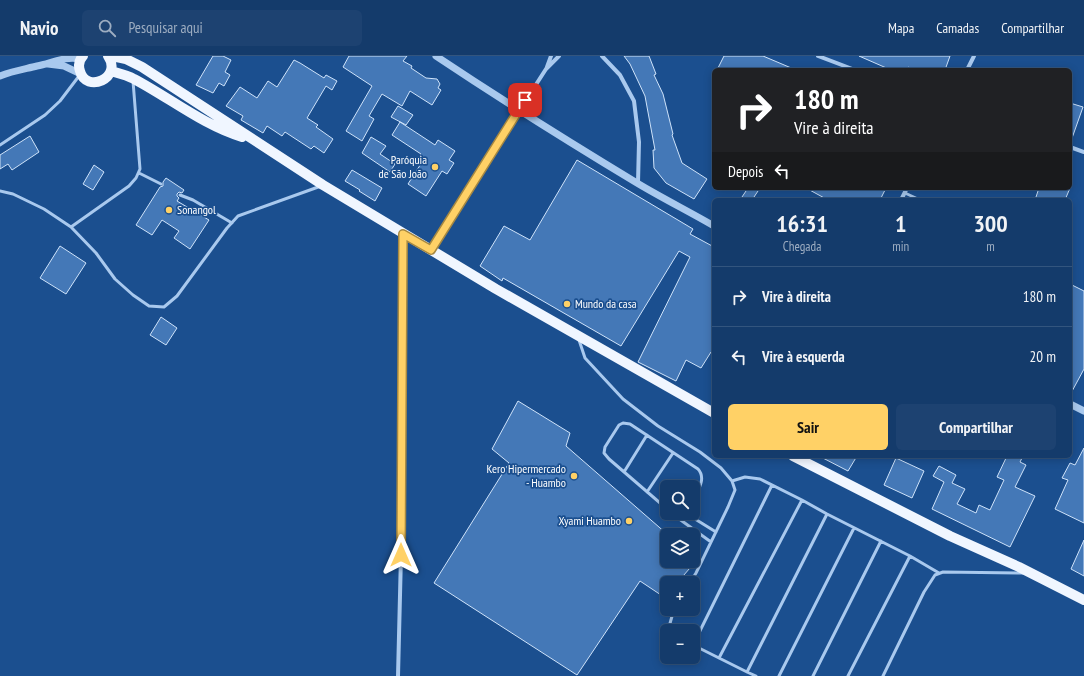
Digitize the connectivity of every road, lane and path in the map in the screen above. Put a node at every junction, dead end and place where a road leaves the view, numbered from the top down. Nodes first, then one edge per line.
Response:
1 (108, 56) edge
2 (112, 56) edge
3 (436, 56) edge
4 (551, 56) edge
5 (559, 56) edge
6 (602, 56) edge
7 (818, 56) edge
8 (974, 56) edge
9 (81, 57) edge
10 (45, 64) junction
11 (850, 68) edge
12 (968, 68) edge
13 (546, 69) junction
14 (111, 71) junction
15 (80, 74) junction
16 (0, 76) edge
17 (133, 78) junction
18 (519, 111) junction
19 (256, 141) junction
20 (0, 145) edge
21 (1072, 148) edge
22 (1084, 152) edge
23 (139, 173) junction
24 (638, 183) junction
25 (161, 184) dead end
26 (323, 185) junction
27 (906, 190) edge
28 (0, 191) edge
29 (905, 193) junction
30 (180, 195) dead end
31 (902, 198) edge
32 (916, 198) edge
33 (232, 223) junction
34 (712, 225) edge
35 (71, 227) junction
36 (403, 234) junction
37 (431, 250) junction
38 (578, 335) junction
39 (1072, 405) edge
40 (1084, 411) edge
41 (712, 412) edge
42 (647, 435) junction
43 (673, 453) junction
44 (797, 458) edge
45 (624, 472) junction
46 (732, 481) junction
47 (700, 485) edge
48 (772, 485) junction
49 (647, 492) junction
50 (802, 500) junction
51 (660, 503) edge
52 (827, 514) junction
53 (681, 520) edge
54 (695, 520) edge
55 (854, 528) junction
56 (716, 532) junction
57 (881, 541) junction
58 (711, 542) junction
59 (910, 556) junction
60 (939, 573) junction
61 (1030, 573) junction
62 (694, 576) edge
63 (1084, 600) edge
64 (700, 631) edge
65 (700, 648) edge
66 (719, 658) junction
67 (747, 672) junction
68 (398, 676) edge
69 (756, 676) edge
70 (779, 676) edge
71 (813, 676) edge
72 (848, 676) edge
73 (883, 676) edge

1 - 14 main road
2 - 19 main road
3 - 18 street
4 - 13 street
5 - 13 street
6 - 24 street
7 - 11 street
8 - 12 street
9 - 10 street
9 - 15 main road
10 - 15 street
10 - 16 street
13 - 18 street
14 - 15 main road
14 - 17 main road
15 - 20 lane
17 - 19 main road
17 - 23 lane
18 - 24 street
18 - 37 street
19 - 26 main road
21 - 22 street
23 - 25 lane
23 - 35 lane
24 - 34 street
26 - 33 lane
26 - 36 main road
27 - 29 street
28 - 35 lane
29 - 31 street
29 - 32 lane
30 - 33 lane
33 - 35 lane
36 - 37 main road
36 - 68 street
37 - 38 main road
38 - 41 main road
38 - 46 lane
39 - 40 street
42 - 43 lane
42 - 45 lane
42 - 45 lane
43 - 47 lane
43 - 49 lane
44 - 61 main road
45 - 49 lane
46 - 48 lane
46 - 56 lane
48 - 50 lane
48 - 64 lane
49 - 51 lane
50 - 52 lane
50 - 66 lane
52 - 55 lane
52 - 67 lane
53 - 58 lane
54 - 56 lane
55 - 57 lane
55 - 70 lane
56 - 58 lane
57 - 59 lane
57 - 71 lane
58 - 62 lane
59 - 60 lane
59 - 72 lane
60 - 61 lane
60 - 73 lane
61 - 63 main road
65 - 66 lane
66 - 67 lane
67 - 69 lane

